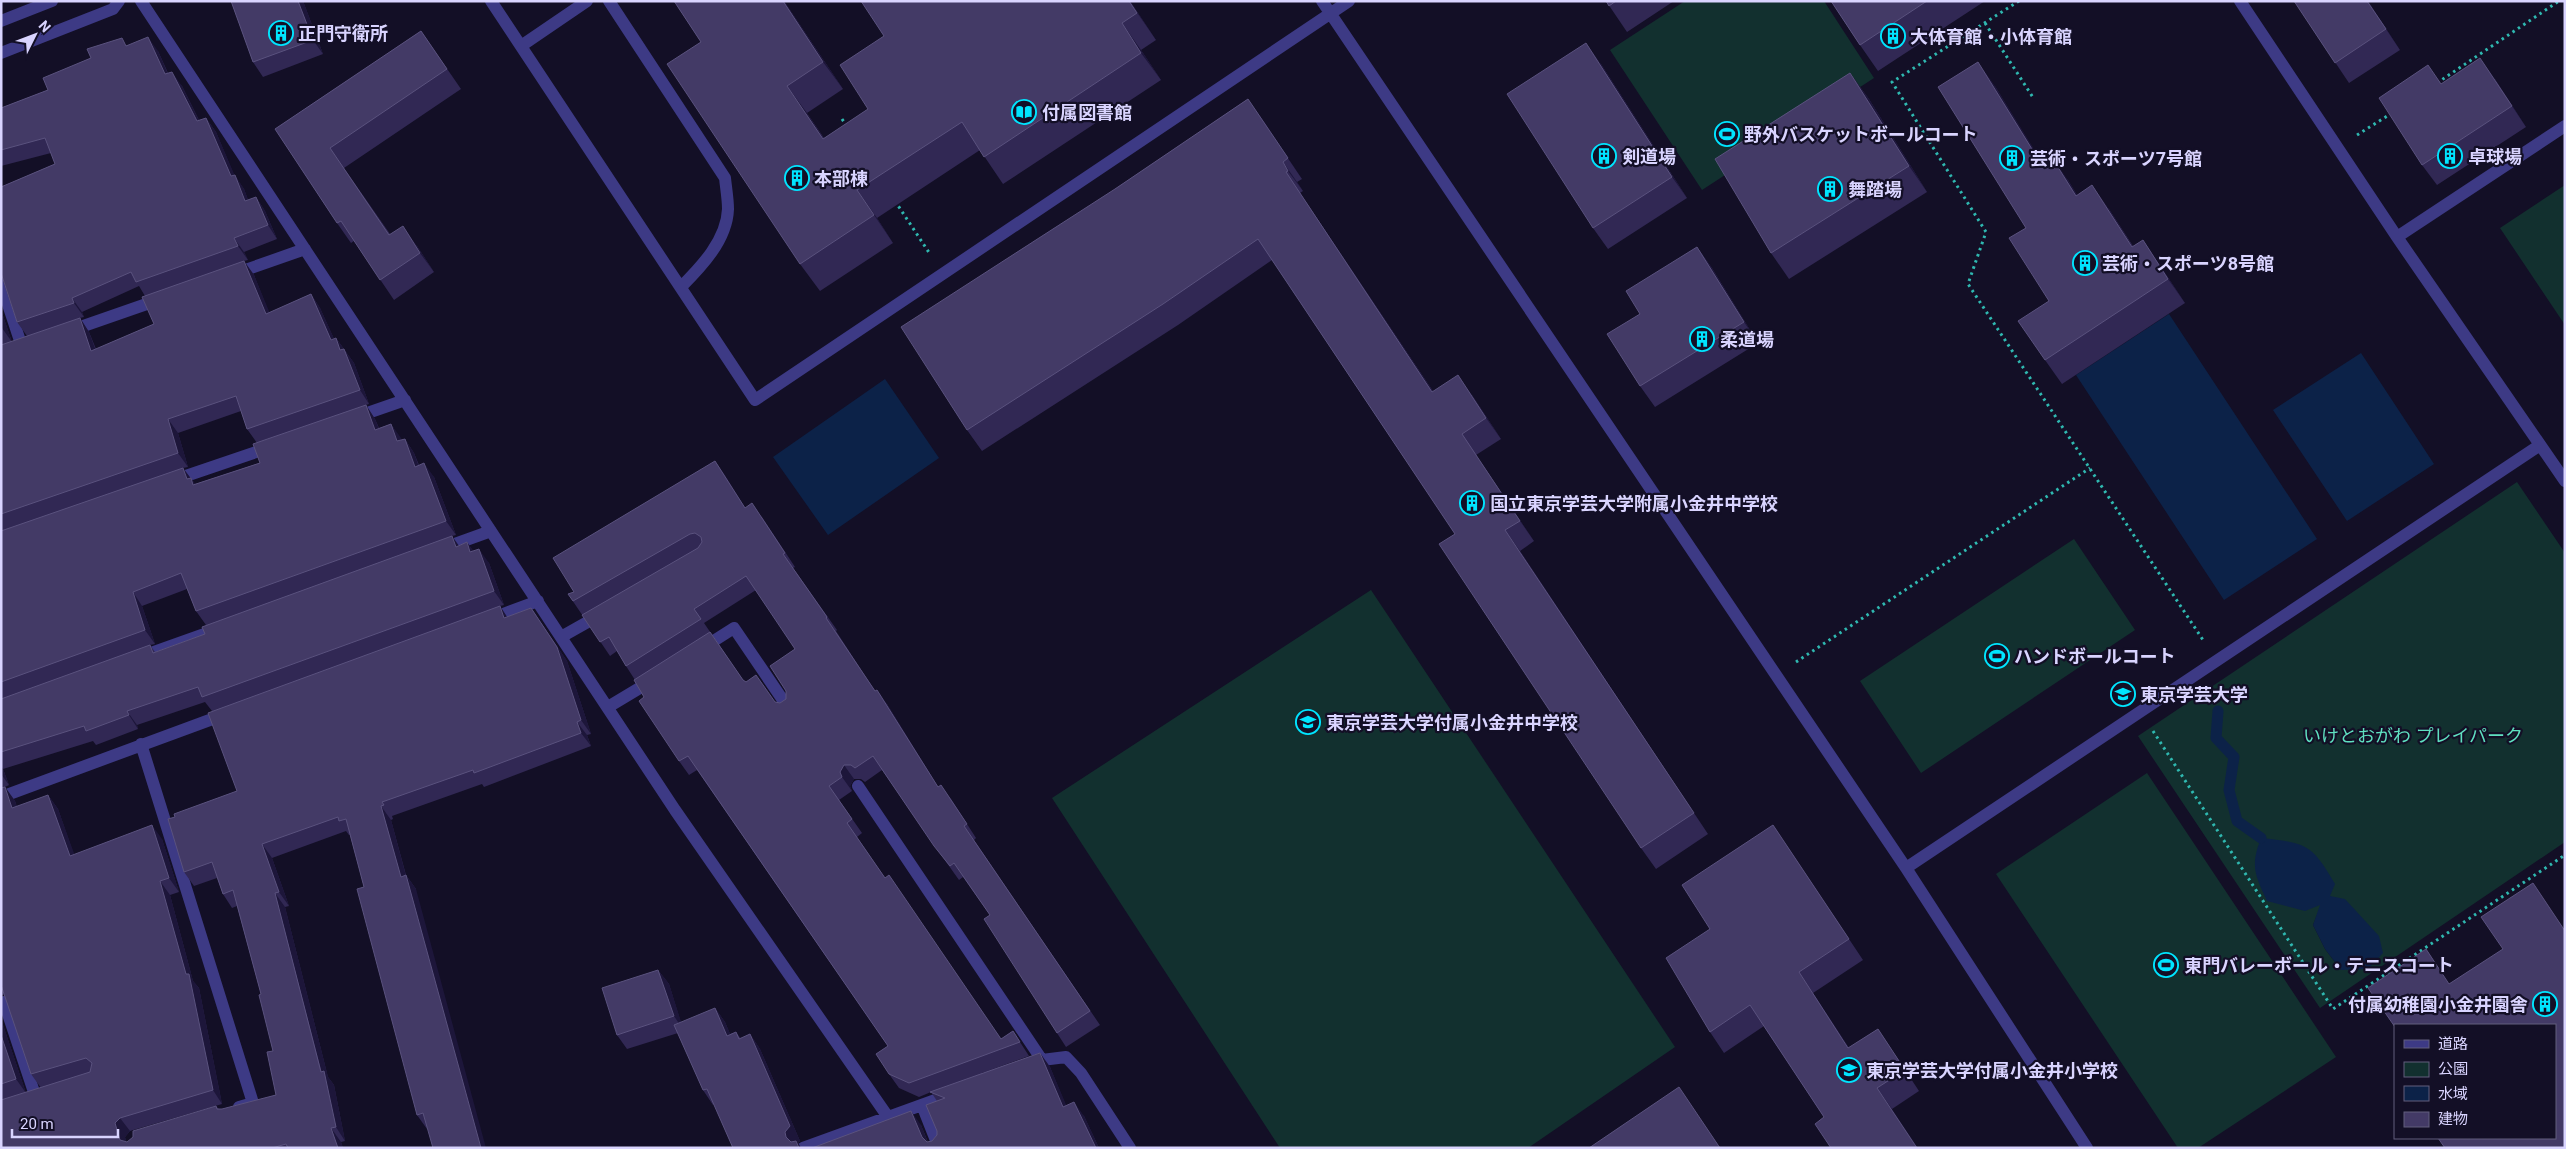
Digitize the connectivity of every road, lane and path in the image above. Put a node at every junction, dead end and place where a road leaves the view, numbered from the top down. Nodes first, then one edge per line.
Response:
1 (52, 1) edge
2 (120, 1) edge
3 (141, 1) edge
4 (491, 1) edge
5 (587, 1) edge
6 (609, 1) edge
7 (1322, 1) edge
8 (1349, 1) edge
9 (2019, 1) edge
10 (2240, 1) edge
11 (2559, 1) edge
12 (1330, 14) junction
13 (1, 21) edge
14 (1985, 23) junction
15 (521, 46) junction
16 (1, 53) edge
17 (2435, 84) edge
18 (2034, 99) dead end
19 (2394, 111) edge
20 (842, 119) dead end
21 (2565, 126) edge
22 (847, 127) edge
23 (2353, 138) dead end
24 (895, 200) edge
25 (2397, 237) junction
26 (305, 249) junction
27 (943, 274) junction
28 (220, 279) edge
29 (1, 283) edge
30 (681, 287) junction
31 (173, 295) edge
32 (60, 334) edge
33 (8, 352) edge
34 (405, 400) junction
35 (339, 423) edge
36 (283, 442) edge
37 (2540, 445) junction
38 (2090, 468) junction
39 (2565, 481) edge
40 (161, 485) edge
41 (491, 530) junction
42 (426, 554) edge
43 (538, 601) junction
44 (612, 608) edge
45 (473, 624) edge
46 (223, 628) edge
47 (562, 637) junction
48 (692, 655) edge
49 (131, 661) edge
50 (2217, 661) junction
51 (667, 670) edge
52 (1776, 675) junction
53 (608, 707) junction
54 (242, 708) edge
55 (789, 709) edge
56 (2141, 712) junction
57 (141, 744) junction
58 (858, 786) dead end
59 (1, 797) edge
60 (2565, 855) edge
61 (1906, 868) junction
62 (4, 1002) edge
63 (1042, 1060) junction
64 (1014, 1070) edge
65 (968, 1088) edge
66 (53, 1093) edge
67 (922, 1105) junction
68 (226, 1111) edge
69 (888, 1117) junction
70 (803, 1148) edge
71 (939, 1148) edge
72 (1130, 1148) edge
73 (2087, 1148) edge

1 - 13 street
2 - 16 street
3 - 26 street
4 - 15 street
5 - 15 street
6 - 30 street
7 - 12 street
8 - 12 street
9 - 14 path
10 - 25 street
11 - 17 path
12 - 27 street
12 - 52 street
14 - 18 path
14 - 38 path
15 - 30 street
19 - 23 path
20 - 22 path
21 - 25 street
24 - 27 path
25 - 37 street
26 - 28 street
26 - 34 street
27 - 30 street
29 - 33 street
31 - 32 street
34 - 35 street
34 - 41 street
36 - 40 street
37 - 39 street
37 - 50 street
38 - 50 path
38 - 52 path
41 - 42 street
41 - 43 street
43 - 45 street
43 - 47 street
44 - 47 street
46 - 49 street
47 - 53 street
48 - 55 street
50 - 56 street
51 - 53 street
52 - 61 street
53 - 69 street
54 - 57 street
56 - 60 path
56 - 61 street
57 - 59 street
57 - 68 street
58 - 63 street
61 - 73 street
62 - 66 street
63 - 64 street
63 - 72 street
65 - 67 street
67 - 69 street
67 - 71 street
69 - 70 street

